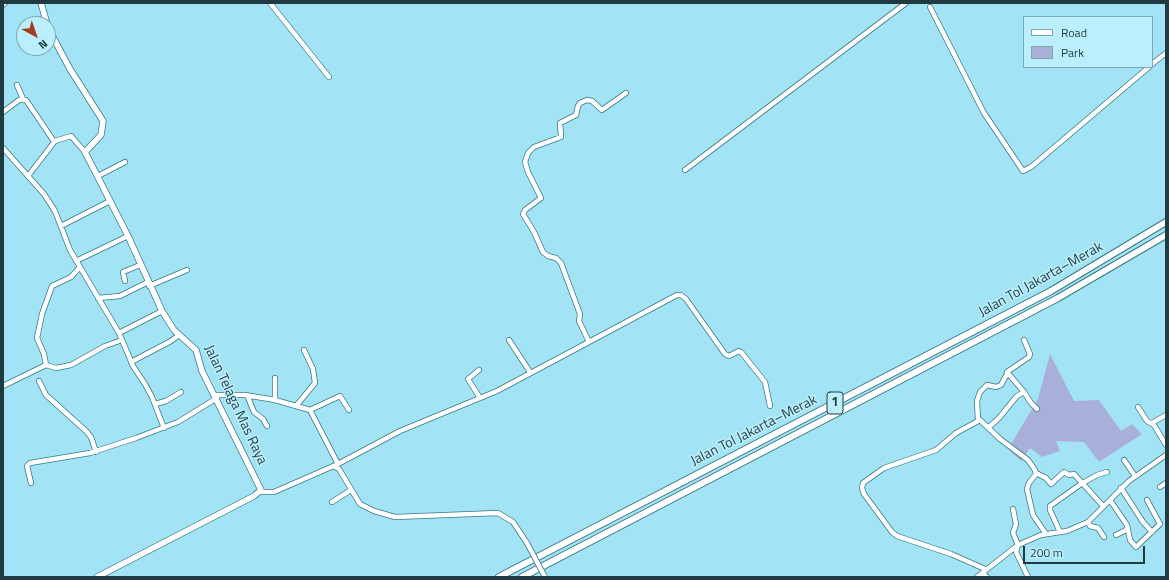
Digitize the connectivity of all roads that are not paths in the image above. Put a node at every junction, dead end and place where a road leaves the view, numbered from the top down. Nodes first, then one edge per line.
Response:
1 (41, 3) edge
2 (270, 3) edge
3 (906, 3) edge
4 (930, 7) dead end
5 (44, 16) edge
6 (56, 43) edge
7 (1166, 53) edge
8 (1153, 63) edge
9 (1148, 68) edge
10 (329, 77) dead end
11 (17, 85) dead end
12 (626, 93) dead end
13 (23, 99) junction
14 (3, 112) edge
15 (55, 141) junction
16 (3, 148) edge
17 (85, 152) junction
18 (125, 162) dead end
19 (685, 170) dead end
20 (28, 176) junction
21 (98, 176) junction
22 (110, 201) junction
23 (1166, 222) edge
24 (61, 226) junction
25 (128, 236) junction
26 (1166, 236) edge
27 (76, 261) junction
28 (140, 265) junction
29 (80, 267) junction
30 (187, 270) dead end
31 (126, 281) dead end
32 (148, 284) junction
33 (98, 298) junction
34 (162, 311) junction
35 (119, 333) junction
36 (179, 335) junction
37 (122, 340) junction
38 (509, 340) dead end
39 (1024, 340) dead end
40 (589, 342) junction
41 (304, 350) dead end
42 (131, 362) junction
43 (46, 365) junction
44 (479, 370) dead end
45 (530, 372) junction
46 (1007, 374) junction
47 (275, 378) dead end
48 (39, 381) dead end
49 (3, 386) edge
50 (181, 392) dead end
51 (1024, 392) junction
52 (247, 395) junction
53 (216, 396) junction
54 (480, 398) junction
55 (275, 400) junction
56 (154, 404) junction
57 (296, 406) junction
58 (770, 406) dead end
59 (1138, 407) dead end
60 (1037, 409) dead end
61 (310, 410) junction
62 (349, 410) dead end
63 (1166, 415) edge
64 (978, 420) junction
65 (1152, 423) junction
66 (267, 426) dead end
67 (989, 427) junction
68 (164, 428) junction
69 (1166, 445) edge
70 (96, 452) junction
71 (1166, 455) edge
72 (1124, 460) dead end
73 (338, 464) junction
74 (333, 466) junction
75 (1107, 472) dead end
76 (1036, 473) junction
77 (1135, 476) junction
78 (31, 483) dead end
79 (1166, 483) edge
80 (1081, 484) junction
81 (1160, 487) dead end
82 (1121, 488) junction
83 (351, 490) junction
84 (261, 492) junction
85 (1110, 500) junction
86 (1147, 500) dead end
87 (332, 502) dead end
88 (1103, 506) junction
89 (1013, 509) dead end
90 (1088, 522) junction
91 (1128, 529) junction
92 (1060, 532) junction
93 (1152, 532) junction
94 (1046, 534) junction
95 (1116, 535) dead end
96 (1104, 537) dead end
97 (1018, 545) junction
98 (984, 570) junction
99 (97, 577) edge
100 (499, 577) edge
101 (522, 577) edge
102 (545, 577) edge
103 (976, 577) edge
104 (988, 577) edge
105 (1028, 577) edge

1 - 5 main road
2 - 10 street
3 - 19 street
4 - 9 street
6 - 17 main road
7 - 8 street
11 - 13 street
12 - 40 street
13 - 14 street
13 - 15 street
15 - 17 street
15 - 20 street
16 - 20 street
17 - 21 main road, Jalan Telaga Mas Raya
18 - 21 street
20 - 24 street
21 - 22 main road, Jalan Telaga Mas Raya
22 - 24 street
22 - 25 main road, Jalan Telaga Mas Raya
23 - 100 highway, Jalan Tol Jakarta–Merak / 1
24 - 27 street
25 - 27 street
25 - 28 main road, Jalan Telaga Mas Raya
26 - 101 highway, Jalan Tol Jakarta–Merak / 1
27 - 29 street
28 - 31 street
28 - 32 main road, Jalan Telaga Mas Raya
29 - 33 street
29 - 43 street
30 - 32 street
32 - 33 street
32 - 34 main road, Jalan Telaga Mas Raya
33 - 35 street
34 - 35 street
34 - 36 main road, Jalan Telaga Mas Raya
35 - 37 street
36 - 42 street
36 - 53 main road, Jalan Telaga Mas Raya
37 - 42 street
37 - 43 street
38 - 45 street
39 - 46 street
40 - 45 street
40 - 58 street
41 - 57 street
42 - 56 street
43 - 49 street
44 - 54 street
45 - 54 street
46 - 51 street
46 - 64 street
47 - 55 street
48 - 70 street
50 - 56 street
51 - 60 street
51 - 67 street
52 - 53 street
52 - 55 street
52 - 66 street
53 - 68 street
53 - 84 main road, Jalan Telaga Mas Raya
54 - 73 street
55 - 57 street
56 - 68 street
57 - 61 street
59 - 65 street
61 - 62 street
61 - 73 street
63 - 65 street
64 - 67 street
64 - 98 street
65 - 69 street
67 - 76 street
68 - 70 street
70 - 78 street
71 - 77 street
72 - 77 street
73 - 74 street
74 - 83 street
74 - 84 street
75 - 80 street
76 - 80 street
76 - 94 street
77 - 82 street
79 - 81 street
80 - 88 street
80 - 92 street
82 - 85 street
82 - 93 street
83 - 87 street
83 - 102 street, bridge
84 - 99 main road
85 - 88 street
85 - 91 street
86 - 93 street
88 - 90 street
89 - 97 street
90 - 92 street
90 - 96 street
91 - 93 street
91 - 95 street
92 - 94 street
94 - 97 street
97 - 98 street
97 - 105 street
98 - 103 street
98 - 104 street

